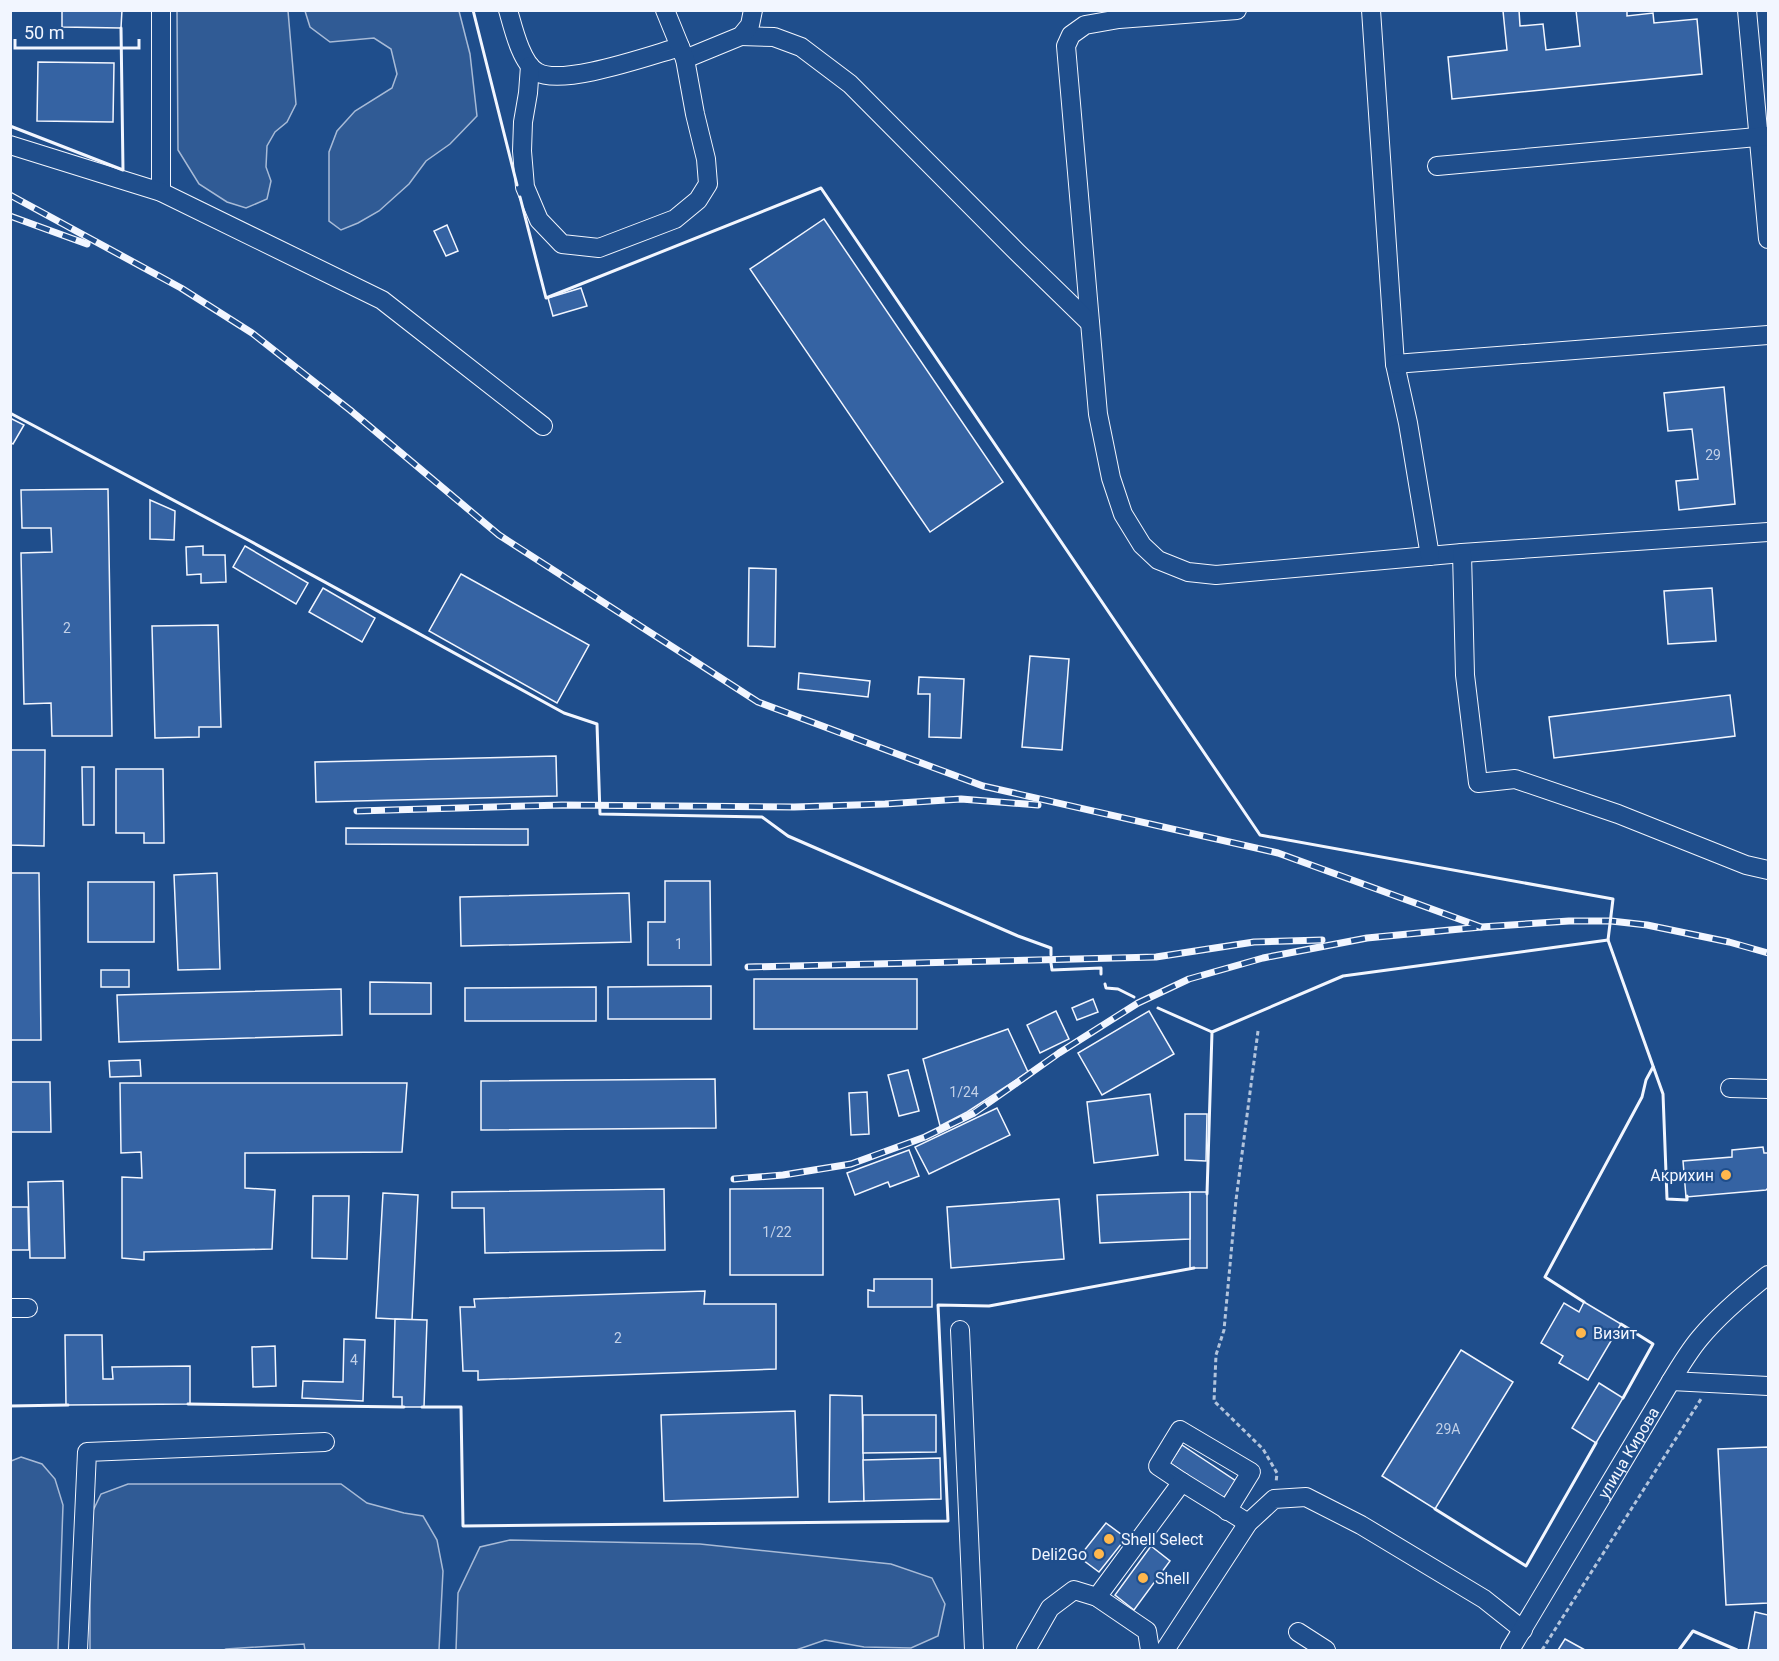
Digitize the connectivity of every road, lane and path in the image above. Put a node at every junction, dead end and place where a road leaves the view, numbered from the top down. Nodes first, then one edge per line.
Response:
1 (161, 10) edge
2 (508, 10) edge
3 (665, 10) edge
4 (753, 10) edge
5 (1237, 10) edge
6 (1371, 10) edge
7 (1747, 10) edge
8 (741, 36) junction
9 (683, 53) junction
10 (530, 66) junction
11 (1764, 136) edge
12 (10, 144) edge
13 (1437, 166) dead end
14 (161, 192) junction
15 (1768, 239) edge
16 (1090, 323) junction
17 (1768, 334) edge
18 (1395, 364) junction
19 (543, 426) dead end
20 (1768, 532) edge
21 (1462, 553) junction
22 (1431, 556) junction
23 (1768, 870) edge
24 (1258, 1031) dead end
25 (1730, 1088) dead end
26 (1768, 1089) edge
27 (1768, 1275) edge
28 (960, 1330) dead end
29 (1671, 1381) junction
30 (1711, 1383) junction
31 (1768, 1386) edge
32 (325, 1442) dead end
33 (1182, 1482) junction
34 (1274, 1499) junction
35 (1227, 1511) junction
36 (1248, 1523) junction
37 (1097, 1597) junction
38 (1523, 1630) junction
39 (1298, 1632) dead end
40 (78, 1650) edge
41 (974, 1650) edge
42 (1026, 1650) edge
43 (1150, 1650) edge
44 (1165, 1650) edge
45 (1326, 1650) edge
46 (1510, 1650) edge
47 (1542, 1650) edge

1 - 14 street
2 - 10 street
3 - 9 street
4 - 8 street
5 - 16 street
6 - 18 street
7 - 11 street
8 - 9 street
8 - 16 street
9 - 10 street
9 - 10 street
11 - 13 street
11 - 15 street
12 - 14 street
14 - 19 street
16 - 22 street
17 - 18 street
18 - 22 street
20 - 21 street
21 - 22 street
21 - 23 street
24 - 34 path
25 - 26 street
27 - 29 street, улица Кирова
28 - 41 street
29 - 30 street
29 - 38 street, улица Кирова
30 - 31 street
30 - 47 path
32 - 40 street
33 - 35 street
33 - 35 street
33 - 37 street
34 - 36 street
34 - 38 street
35 - 36 street
36 - 44 street
37 - 42 street
37 - 43 street
38 - 46 street, улица Кирова
39 - 45 street

